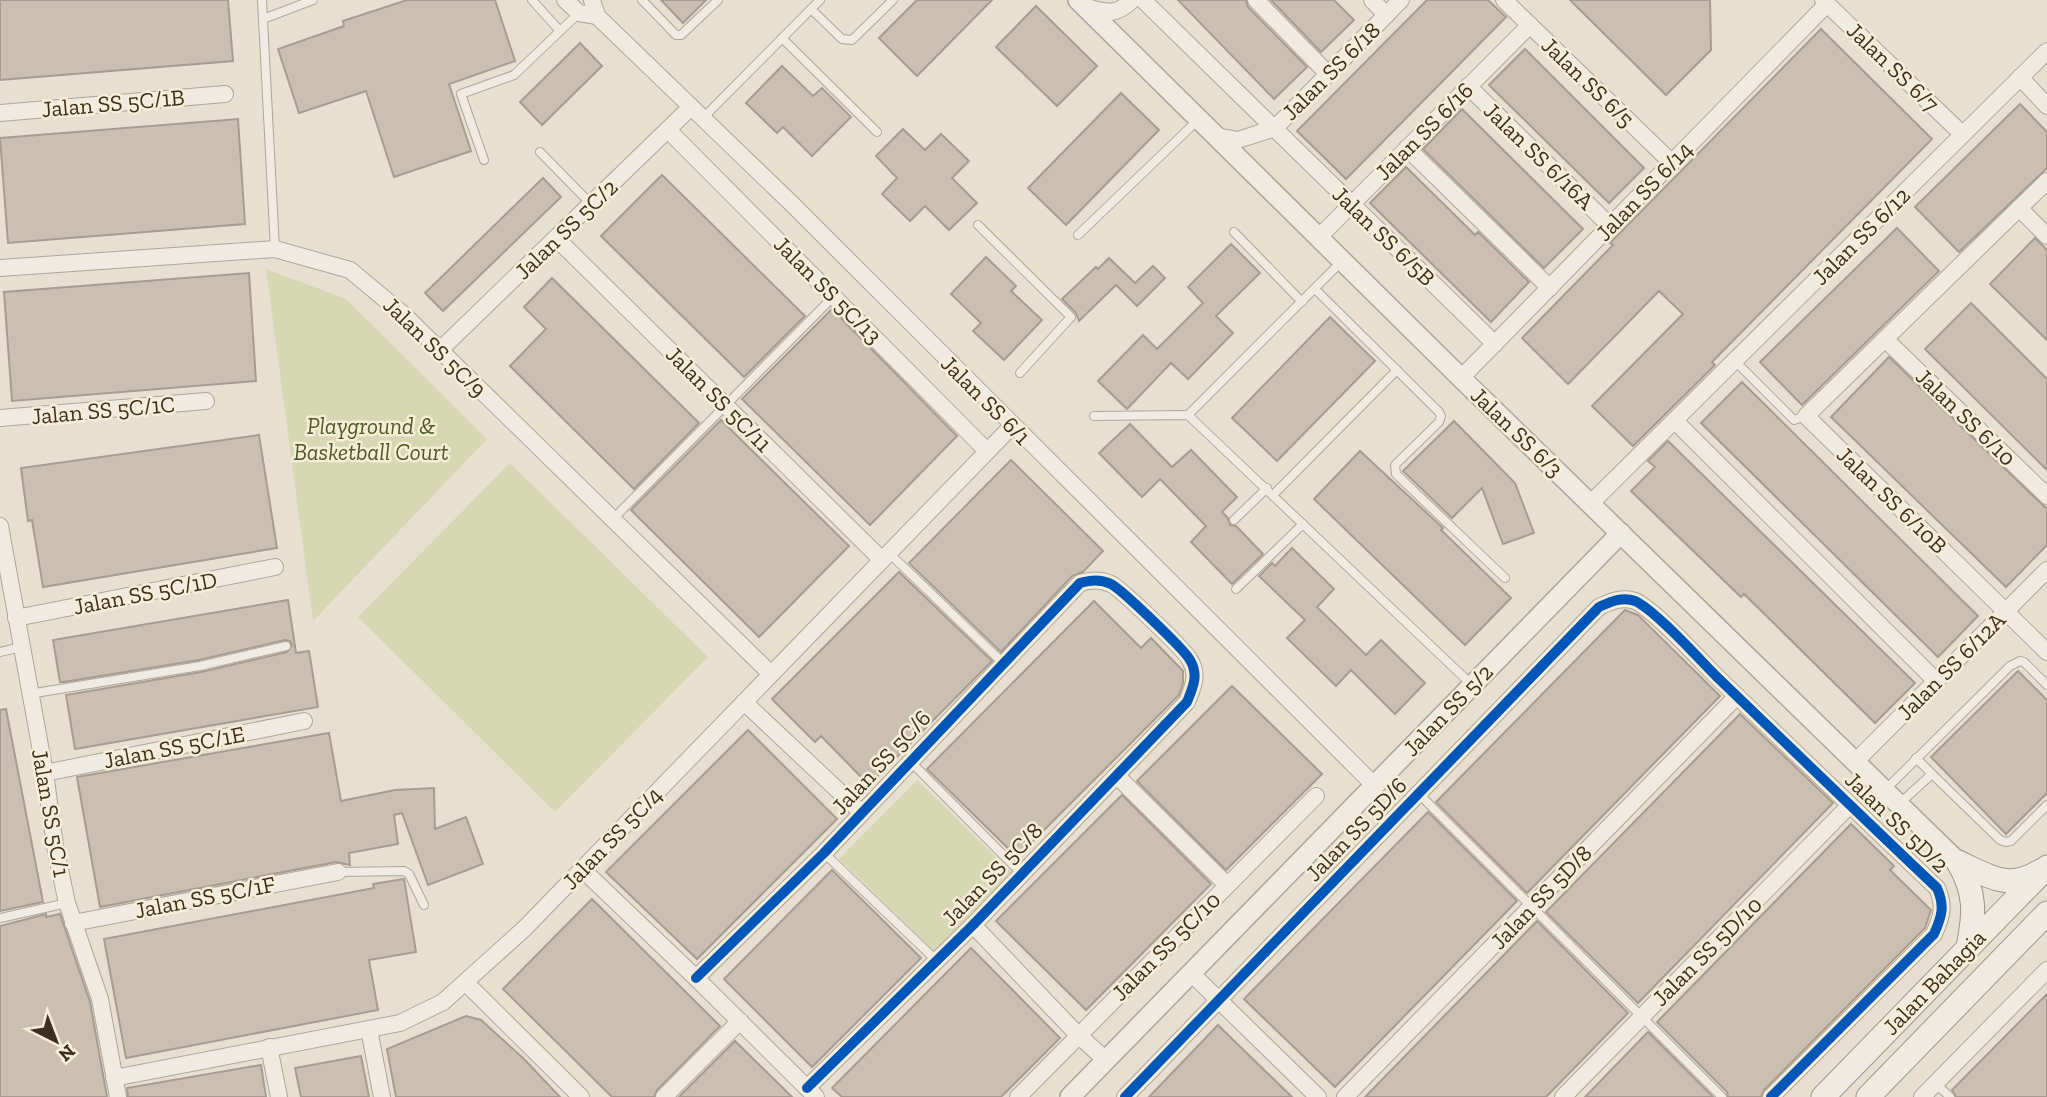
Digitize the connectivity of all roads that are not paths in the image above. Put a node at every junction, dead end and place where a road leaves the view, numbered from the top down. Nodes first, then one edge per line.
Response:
1 (262, 0) edge
2 (313, 0) edge
3 (531, 0) edge
4 (565, 0) edge
5 (642, 0) edge
6 (718, 0) edge
7 (820, 0) edge
8 (893, 0) edge
9 (1132, 0) edge
10 (1143, 0) edge
11 (1256, 0) edge
12 (1372, 0) edge
13 (1401, 0) edge
14 (1504, 0) edge
15 (1825, 2) edge
16 (1082, 3) edge
17 (594, 8) edge
18 (811, 9) junction
19 (579, 13) junction
20 (1386, 15) junction
21 (263, 19) junction
22 (1530, 25) junction
23 (560, 31) junction
24 (782, 38) junction
25 (2047, 51) edge
26 (1328, 74) junction
27 (2020, 77) junction
28 (1468, 86) junction
29 (225, 94) dead end
30 (2047, 106) edge
31 (697, 112) junction
32 (0, 113) edge
33 (1199, 119) junction
34 (1275, 128) junction
35 (668, 130) junction
36 (877, 132) dead end
37 (1962, 134) junction
38 (1216, 136) junction
39 (1407, 148) junction
40 (540, 152) dead end
41 (484, 160) dead end
42 (1671, 163) junction
43 (2047, 181) edge
44 (591, 204) junction
45 (1351, 205) junction
46 (2020, 208) junction
47 (978, 225) dead end
48 (1610, 226) junction
49 (1234, 232) dead end
50 (1078, 236) dead end
51 (2047, 236) edge
52 (1319, 237) junction
53 (556, 238) junction
54 (275, 248) junction
55 (1343, 261) junction
56 (0, 268) edge
57 (1550, 288) junction
58 (1315, 289) junction
59 (834, 296) junction
60 (1301, 302) junction
61 (1885, 339) junction
62 (1495, 344) junction
63 (440, 351) junction
64 (1735, 361) junction
65 (1397, 370) junction
66 (1020, 373) dead end
67 (1461, 378) junction
68 (206, 401) dead end
69 (726, 405) junction
70 (1188, 415) junction
71 (1094, 416) dead end
72 (1806, 416) junction
73 (0, 418) edge
74 (1675, 421) junction
75 (1012, 426) junction
76 (987, 451) junction
77 (1270, 492) junction
78 (2047, 496) edge
79 (1590, 504) junction
80 (613, 519) junction
81 (1234, 520) dead end
82 (1303, 524) junction
83 (0, 526) edge
84 (1621, 533) junction
85 (885, 556) junction
86 (275, 567) dead end
87 (2047, 570) edge
88 (1505, 578) dead end
89 (1236, 589) dead end
90 (1623, 600) joint
91 (2006, 612) junction
92 (16, 618) junction
93 (286, 646) dead end
94 (21, 647) junction
95 (0, 652) edge
96 (2047, 652) edge
97 (1002, 662) junction
98 (771, 674) junction
99 (1196, 681) joint
100 (1936, 681) junction
101 (1472, 685) junction
102 (2047, 685) edge
103 (29, 694) junction
104 (1737, 696) junction
105 (744, 702) junction
106 (303, 721) dead end
107 (1916, 758) junction
108 (911, 762) junction
109 (1856, 762) junction
110 (45, 773) junction
111 (1932, 774) junction
112 (1117, 776) junction
113 (1374, 785) junction
114 (1885, 790) junction
115 (1419, 794) junction
116 (1316, 796) dead end
117 (1899, 804) junction
118 (1850, 805) junction
119 (2047, 805) edge
120 (862, 813) junction
121 (824, 853) junction
122 (1958, 862) junction
123 (2047, 867) edge
124 (582, 869) junction
125 (338, 872) joint
126 (1021, 873) junction
127 (1226, 884) junction
128 (67, 903) junction
129 (424, 905) dead end
130 (1531, 907) junction
131 (2047, 913) edge
132 (0, 918) edge
133 (73, 923) junction
134 (973, 925) junction
135 (1968, 947) junction
136 (937, 961) junction
137 (2047, 970) edge
138 (1191, 972) junction
139 (696, 978) junction
140 (466, 983) junction
141 (1219, 1000) junction
142 (1642, 1017) junction
143 (1896, 1020) junction
144 (740, 1021) junction
145 (369, 1029) junction
146 (1078, 1035) junction
147 (1921, 1043) junction
148 (269, 1047) junction
149 (1106, 1060) junction
150 (114, 1078) junction
151 (1839, 1080) junction
152 (1935, 1083) junction
153 (811, 1093) edge
154 (118, 1097) edge
155 (279, 1097) edge
156 (382, 1097) edge
157 (581, 1097) edge
158 (664, 1097) edge
159 (1018, 1097) edge
160 (1070, 1097) edge
161 (1125, 1097) edge
162 (1318, 1097) edge
163 (1345, 1097) edge
164 (1563, 1097) edge
165 (1722, 1097) edge
166 (1771, 1097) edge
167 (1823, 1097) edge
168 (1868, 1097) edge
169 (1922, 1097) edge
170 (1950, 1097) edge

1 - 21 lane
2 - 21 lane
3 - 23 lane
4 - 19 street
5 - 6 lane
7 - 18 lane
8 - 18 lane
9 - 16 street
10 - 34 street, Jalan SS 6/5B
11 - 26 street
12 - 20 street
13 - 20 street, Jalan SS 6/18
14 - 22 street, Jalan SS 6/5
15 - 37 street, Jalan SS 6/7
15 - 42 street, Jalan SS 6/14
16 - 33 street, Jalan SS 6/3
17 - 19 street, Jalan SS 6/1
17 - 31 street, Jalan SS 6/1
18 - 24 lane
19 - 23 lane
20 - 26 street, Jalan SS 6/18
21 - 54 lane
22 - 28 street, Jalan SS 6/16
22 - 42 street, Jalan SS 6/5
23 - 41 lane
24 - 31 lane
24 - 36 lane
25 - 27 street, Jalan SS 6/12
26 - 34 street, Jalan SS 6/18
27 - 30 street
27 - 37 street, Jalan SS 6/12
28 - 39 street, Jalan SS 6/16
28 - 48 street, Jalan SS 6/16A
29 - 32 street, Jalan SS 5C/1B
31 - 35 street, Jalan SS 5C/2
31 - 75 street, Jalan SS 6/1
33 - 38 street, Jalan SS 6/3
33 - 50 lane
34 - 38 street, Jalan SS 6/18
34 - 45 street, Jalan SS 6/5B
35 - 44 street, Jalan SS 5C/2
35 - 59 street, Jalan SS 5C/13
37 - 64 street, Jalan SS 6/12
38 - 52 street, Jalan SS 6/3
39 - 45 street, Jalan SS 6/16
39 - 57 street
40 - 44 lane
42 - 48 street, Jalan SS 6/14
43 - 46 street
44 - 53 street, Jalan SS 5C/2
45 - 52 street, Jalan SS 6/16
45 - 62 street, Jalan SS 6/5B
46 - 51 street
46 - 61 street
47 - 66 lane
48 - 57 street, Jalan SS 6/14
49 - 60 lane
52 - 55 street, Jalan SS 6/3
53 - 63 street, Jalan SS 5C/2
53 - 69 street, Jalan SS 5C/11
54 - 56 street, Jalan SS 5C/9
54 - 63 street, Jalan SS 5C/9
55 - 58 lane
55 - 67 street, Jalan SS 6/3
57 - 62 street, Jalan SS 6/14
58 - 60 lane
58 - 65 lane
59 - 69 lane
59 - 76 street, Jalan SS 5C/13
60 - 70 lane
61 - 72 street
61 - 78 street, Jalan SS 6/10
62 - 67 street, Jalan SS 6/14
63 - 80 street, Jalan SS 5C/9
64 - 72 lane, Jalan SS 6/10B
64 - 74 street, Jalan SS 6/12
65 - 77 lane
65 - 88 lane
67 - 79 street, Jalan SS 6/3
68 - 73 street, Jalan SS 5C/1C
69 - 80 lane
69 - 85 street, Jalan SS 5C/11
70 - 71 lane
70 - 77 lane
72 - 91 street, Jalan SS 6/10B
74 - 79 street, Jalan SS 6/12
74 - 100 street
75 - 76 street, Jalan SS 5C/4
75 - 113 street, Jalan SS 6/1
76 - 85 street, Jalan SS 5C/4
77 - 81 lane
77 - 82 lane
79 - 84 street, Jalan SS 6/3
80 - 98 street, Jalan SS 5C/9
82 - 89 lane
82 - 101 lane
83 - 92 street, Jalan SS 5C/1
84 - 101 street, Jalan SS 5/2
84 - 109 street, Jalan SS 6/3
85 - 97 lane
85 - 98 street, Jalan SS 5C/4
86 - 92 street, Jalan SS 5C/1D
87 - 91 street, Jalan SS 6/12A
90 - 104 street, Jalan SS 5D/2
90 - 115 street, Jalan SS 5D/6
91 - 96 street, Jalan SS 6/10B
91 - 100 street, Jalan SS 6/12A
92 - 94 street, Jalan SS 5C/1
93 - 103 lane
94 - 95 lane
94 - 103 street, Jalan SS 5C/1
97 - 99 street, Jalan SS 5C/6
97 - 108 street, Jalan SS 5C/6
98 - 105 street, Jalan SS 5C/4
99 - 112 street, Jalan SS 5C/8
100 - 109 street, Jalan SS 6/12A
101 - 113 street, Jalan SS 5/2
102 - 107 lane
103 - 110 street, Jalan SS 5C/1
104 - 118 street, Jalan SS 5D/2
104 - 130 street, Jalan SS 5D/8
105 - 120 street
105 - 124 street, Jalan SS 5C/4
106 - 110 street, Jalan SS 5C/1E
107 - 111 lane
107 - 114 lane
108 - 120 street, Jalan SS 5C/6
108 - 126 lane
109 - 114 street, Jalan SS 6/3
110 - 128 street, Jalan SS 5C/1
111 - 117 lane
111 - 119 lane
112 - 126 street, Jalan SS 5C/8
112 - 127 street
113 - 138 street, Jalan SS 5/2
114 - 117 street, Jalan SS 6/3
115 - 130 lane
115 - 141 street, Jalan SS 5D/6
116 - 127 street, Jalan SS 5C/10
117 - 122 street, Jalan SS 6/3
118 - 142 street, Jalan SS 5D/10
118 - 166 street, Jalan SS 5D/2
120 - 121 street, Jalan SS 5C/6
121 - 136 lane
121 - 139 street, Jalan SS 5C/6
122 - 123 main road
122 - 135 main road
123 - 135 main road, Jalan Bahagia
124 - 139 street
124 - 140 street, Jalan SS 5C/4
125 - 129 lane
125 - 133 street, Jalan SS 5C/1F
126 - 134 street, Jalan SS 5C/8
127 - 146 street, Jalan SS 5C/10
128 - 132 lane
128 - 133 street, Jalan SS 5C/1
130 - 142 lane
130 - 163 street, Jalan SS 5D/8
131 - 147 main road, Jalan Bahagia
133 - 150 street, Jalan SS 5C/1
134 - 136 street, Jalan SS 5C/8
134 - 146 street
135 - 143 main road, Jalan Bahagia
136 - 153 street, Jalan SS 5C/8
137 - 152 street
138 - 141 street
138 - 149 street, Jalan SS 5/2
139 - 144 street
140 - 145 street, Jalan SS 5C/4
140 - 157 street
141 - 161 street, Jalan SS 5D/6
141 - 162 street
142 - 164 street, Jalan SS 5D/10
142 - 165 lane
143 - 147 main road
143 - 151 main road, Jalan Bahagia
144 - 153 street
144 - 158 street
145 - 148 street, Jalan SS 5C/4
145 - 156 street
146 - 149 street
146 - 159 street, Jalan SS 5C/10
147 - 168 main road, Jalan Bahagia
148 - 150 street, Jalan SS 5C/4
148 - 155 street
149 - 160 street, Jalan SS 5/2
150 - 154 street, Jalan SS 5C/1
151 - 167 main road, Jalan Bahagia
151 - 168 main road
152 - 169 street
152 - 170 lane

